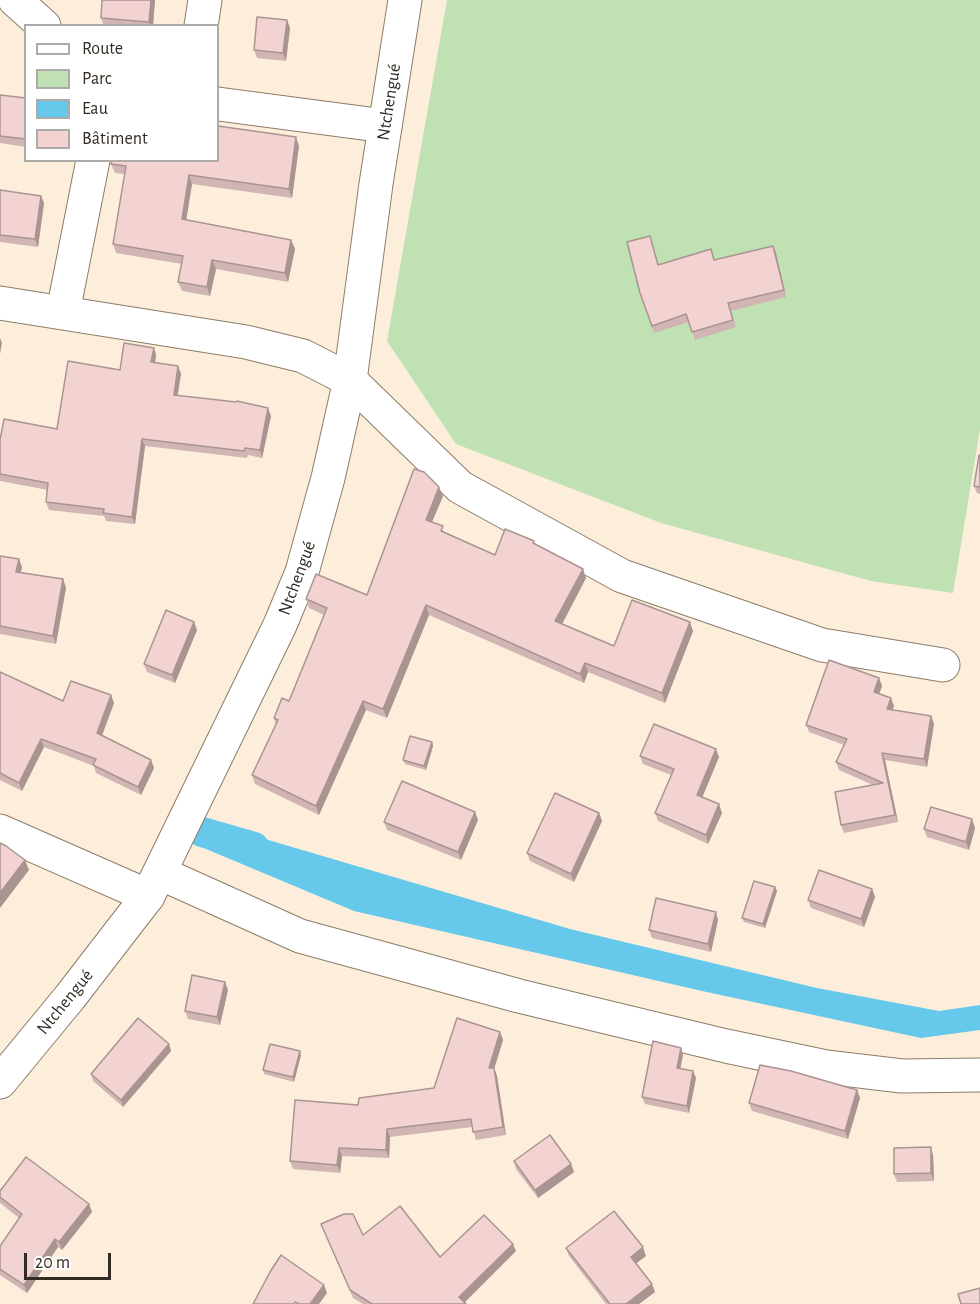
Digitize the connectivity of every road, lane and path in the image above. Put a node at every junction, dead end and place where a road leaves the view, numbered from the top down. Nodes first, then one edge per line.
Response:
1 (15, 0) edge
2 (205, 0) edge
3 (405, 0) edge
4 (42, 24) edge
5 (201, 24) edge
6 (219, 104) edge
7 (385, 126) junction
8 (93, 162) edge
9 (0, 303) edge
10 (63, 312) junction
11 (351, 380) junction
12 (944, 666) dead end
13 (0, 831) edge
14 (154, 885) junction
15 (980, 1076) edge
16 (0, 1082) edge

1 - 4 street
2 - 5 street
3 - 7 street, Ntchengué
6 - 7 street
7 - 11 street, Ntchengué
8 - 10 street
9 - 10 street
10 - 11 street
11 - 12 street
11 - 14 street, Ntchengué
13 - 14 street
14 - 15 street
14 - 16 street, Ntchengué

